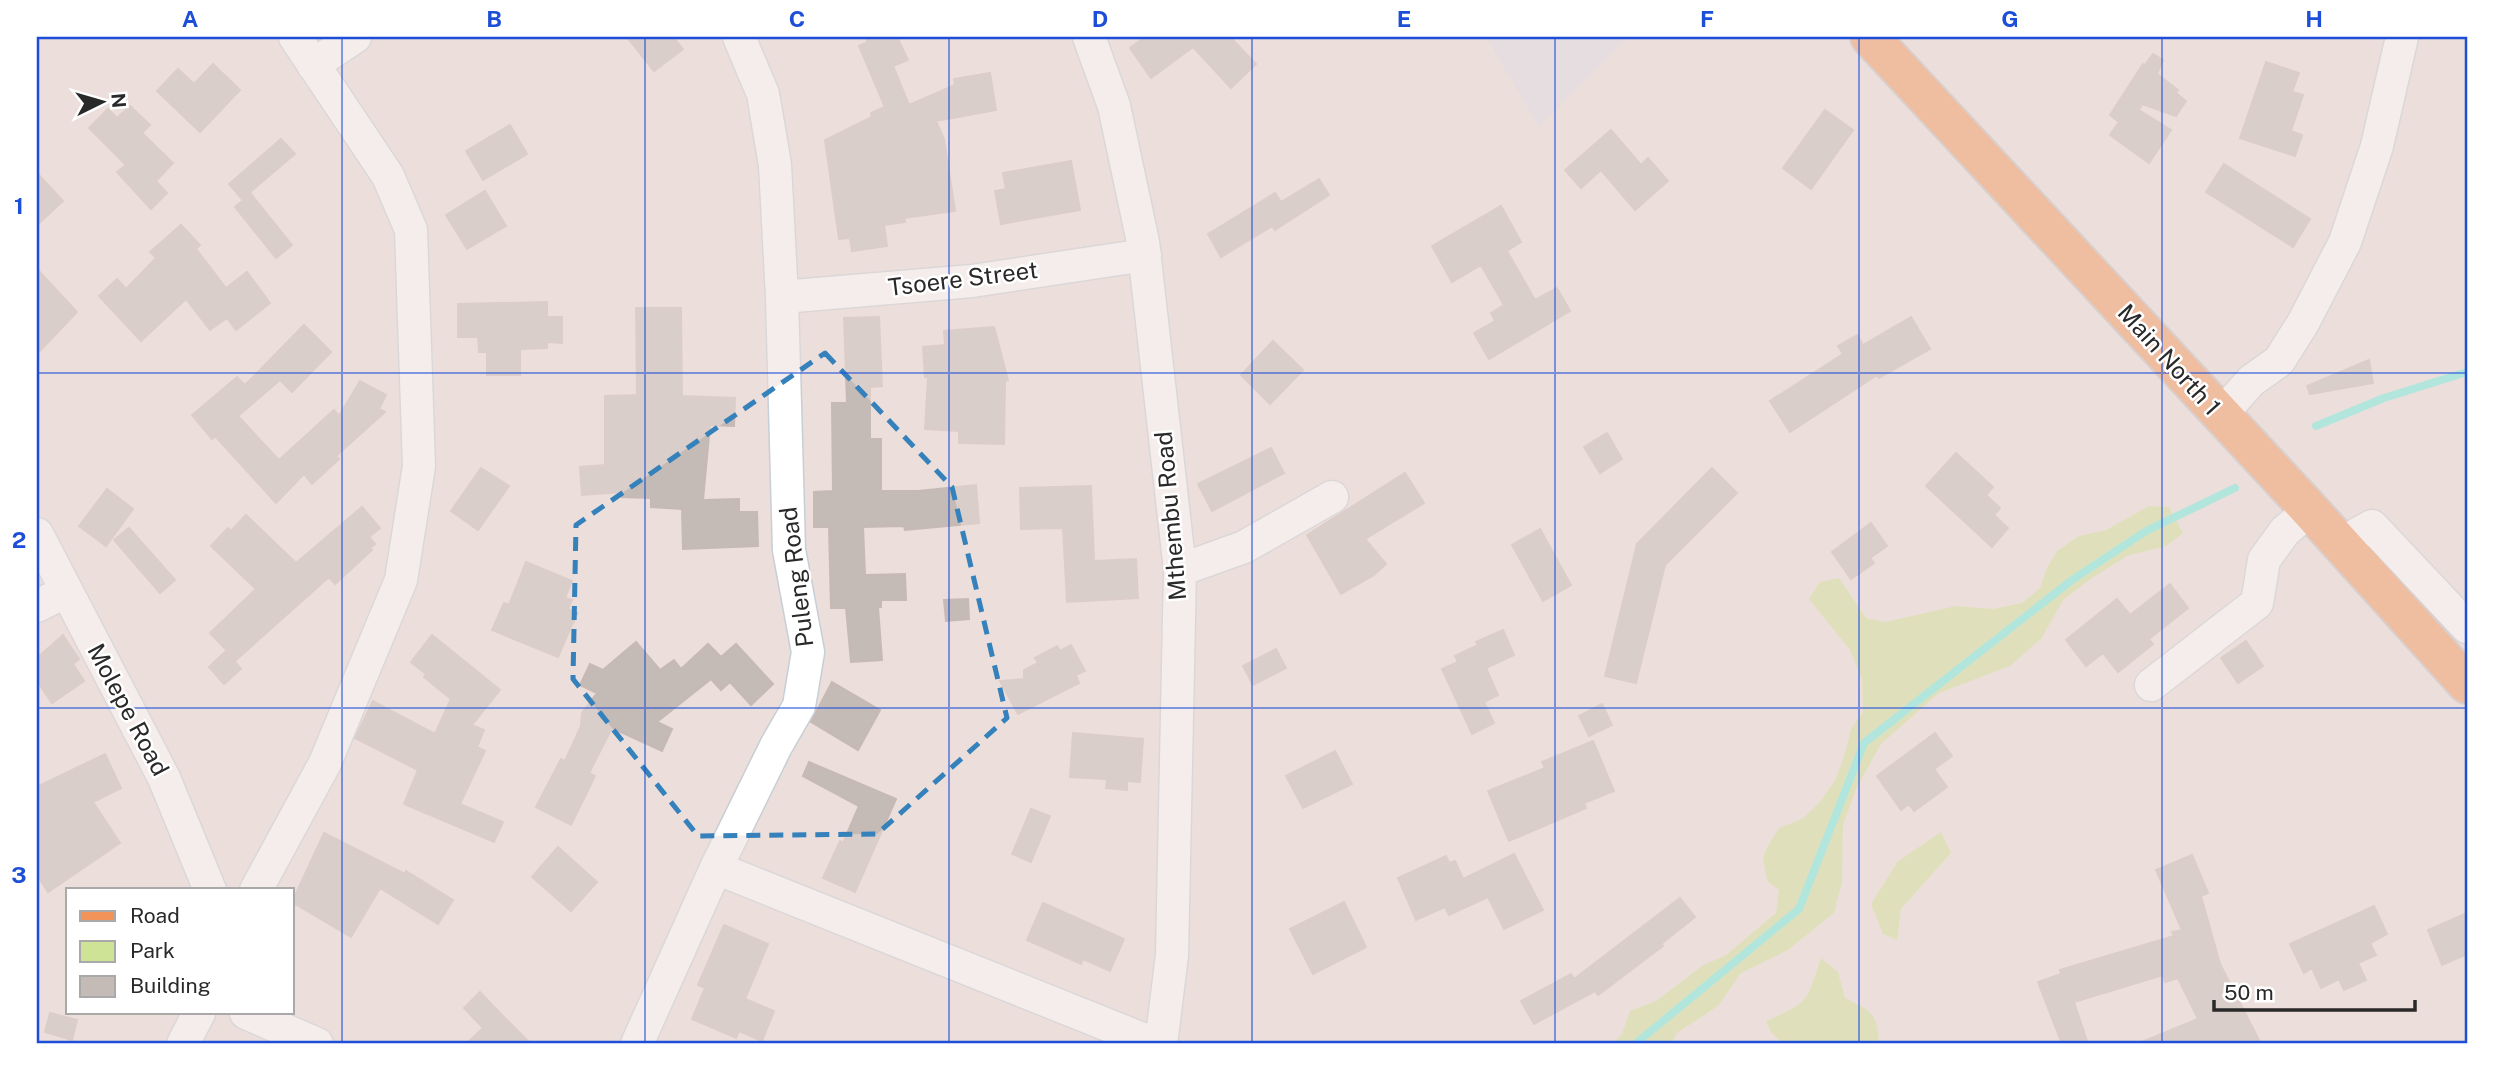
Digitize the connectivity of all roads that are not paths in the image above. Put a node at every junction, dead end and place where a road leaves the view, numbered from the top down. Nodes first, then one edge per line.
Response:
1 (295, 37) edge
2 (355, 37) edge
3 (739, 37) edge
4 (1089, 37) edge
5 (1870, 37) edge
6 (2402, 37) edge
7 (313, 65) junction
8 (1144, 255) junction
9 (782, 297) junction
10 (2220, 416) junction
11 (1332, 497) dead end
12 (2310, 510) junction
13 (37, 534) edge
14 (2338, 545) junction
15 (1180, 570) junction
16 (65, 592) junction
17 (37, 607) edge
18 (2467, 627) edge
19 (2467, 684) edge
20 (2151, 685) dead end
21 (716, 868) junction
22 (209, 888) edge
23 (258, 888) edge
24 (198, 1014) edge
25 (248, 1014) edge
26 (183, 1044) edge
27 (317, 1044) edge
28 (637, 1044) edge
29 (1155, 1044) edge
30 (1161, 1044) edge

1 - 7 street
2 - 7 street
3 - 9 street, Puleng Road
4 - 8 street, Mthembu Road
5 - 10 main road, Main North 1
6 - 10 street
7 - 23 street
8 - 9 street, Tsoere Street
8 - 15 street, Mthembu Road
9 - 21 street, Puleng Road
10 - 12 main road, Main North 1
11 - 15 street
12 - 14 main road, Main North 1
12 - 20 street
13 - 16 street, Molepe Road
14 - 18 street
14 - 19 main road, Main North 1
15 - 30 street, Mthembu Road
16 - 17 street
16 - 22 street, Molepe Road
21 - 28 street, Puleng Road
21 - 29 street
24 - 26 street
25 - 27 street

